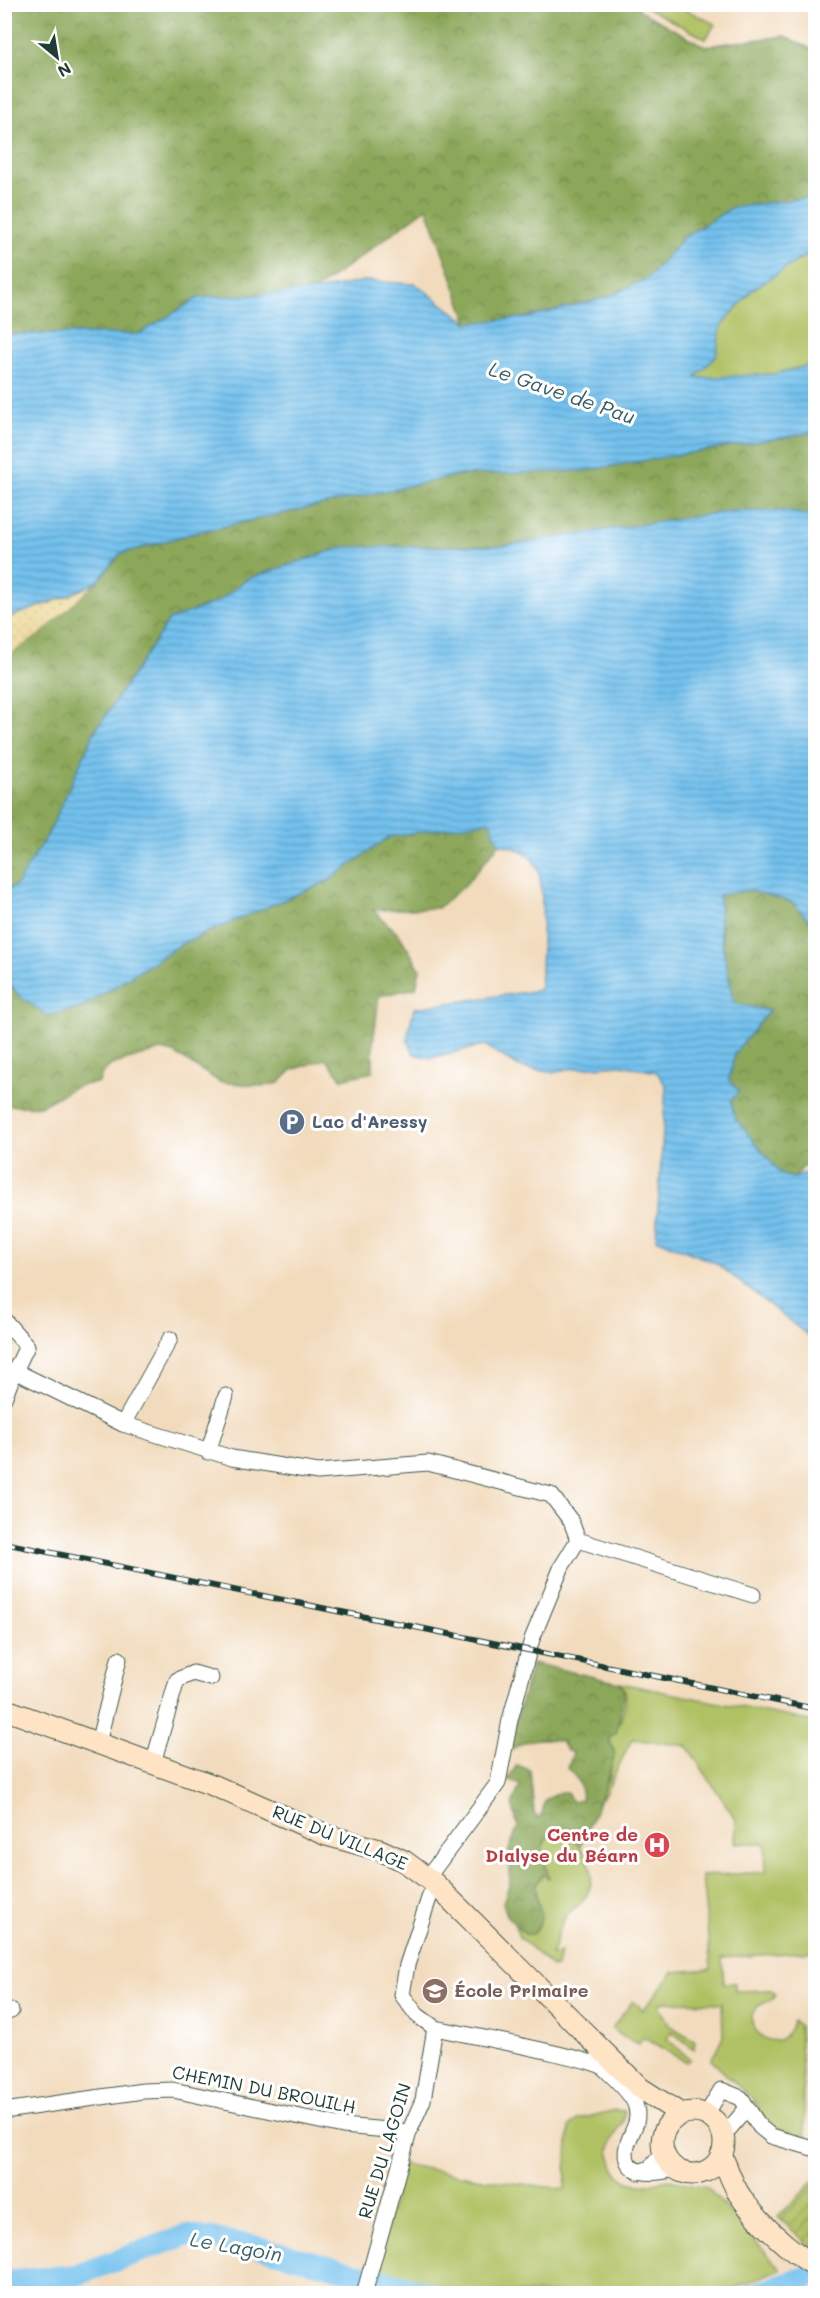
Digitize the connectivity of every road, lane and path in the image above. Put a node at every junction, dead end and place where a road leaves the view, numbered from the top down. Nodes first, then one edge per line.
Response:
1 (4, 1320) edge
2 (170, 1340) dead end
3 (15, 1371) junction
4 (226, 1396) dead end
5 (4, 1398) edge
6 (123, 1424) junction
7 (208, 1452) junction
8 (578, 1540) junction
9 (753, 1595) dead end
10 (119, 1659) dead end
11 (211, 1678) dead end
12 (4, 1709) edge
13 (98, 1743) junction
14 (153, 1763) junction
15 (431, 1880) junction
16 (435, 2028) junction
17 (640, 2088) junction
18 (747, 2108) junction
19 (4, 2110) edge
20 (681, 2114) junction
21 (706, 2115) junction
22 (409, 2132) junction
23 (722, 2145) junction
24 (816, 2149) edge
25 (668, 2151) junction
26 (699, 2174) junction
27 (740, 2196) junction
28 (810, 2262) edge
29 (364, 2294) edge

1 - 3 street
2 - 6 street
3 - 5 street
3 - 6 street
4 - 7 street
6 - 7 street
7 - 8 street
8 - 9 street
8 - 15 street
10 - 13 street
11 - 14 street
12 - 13 main road, RUE DU VILLAGE
13 - 14 main road, RUE DU VILLAGE
14 - 15 main road, RUE DU VILLAGE
15 - 16 street
15 - 17 main road, RUE DU VILLAGE
16 - 22 street, RUE DU LAGOIN
16 - 25 street
17 - 20 main road, RUE DU VILLAGE
17 - 25 main road, RUE DU VILLAGE
18 - 21 street
18 - 23 street
18 - 24 street
19 - 22 street, CHEMIN DU BROUILH
20 - 21 main road
20 - 25 main road
21 - 23 main road
22 - 29 street, RUE DU LAGOIN
23 - 26 main road
23 - 27 main road
25 - 26 main road
26 - 27 main road
27 - 28 main road

